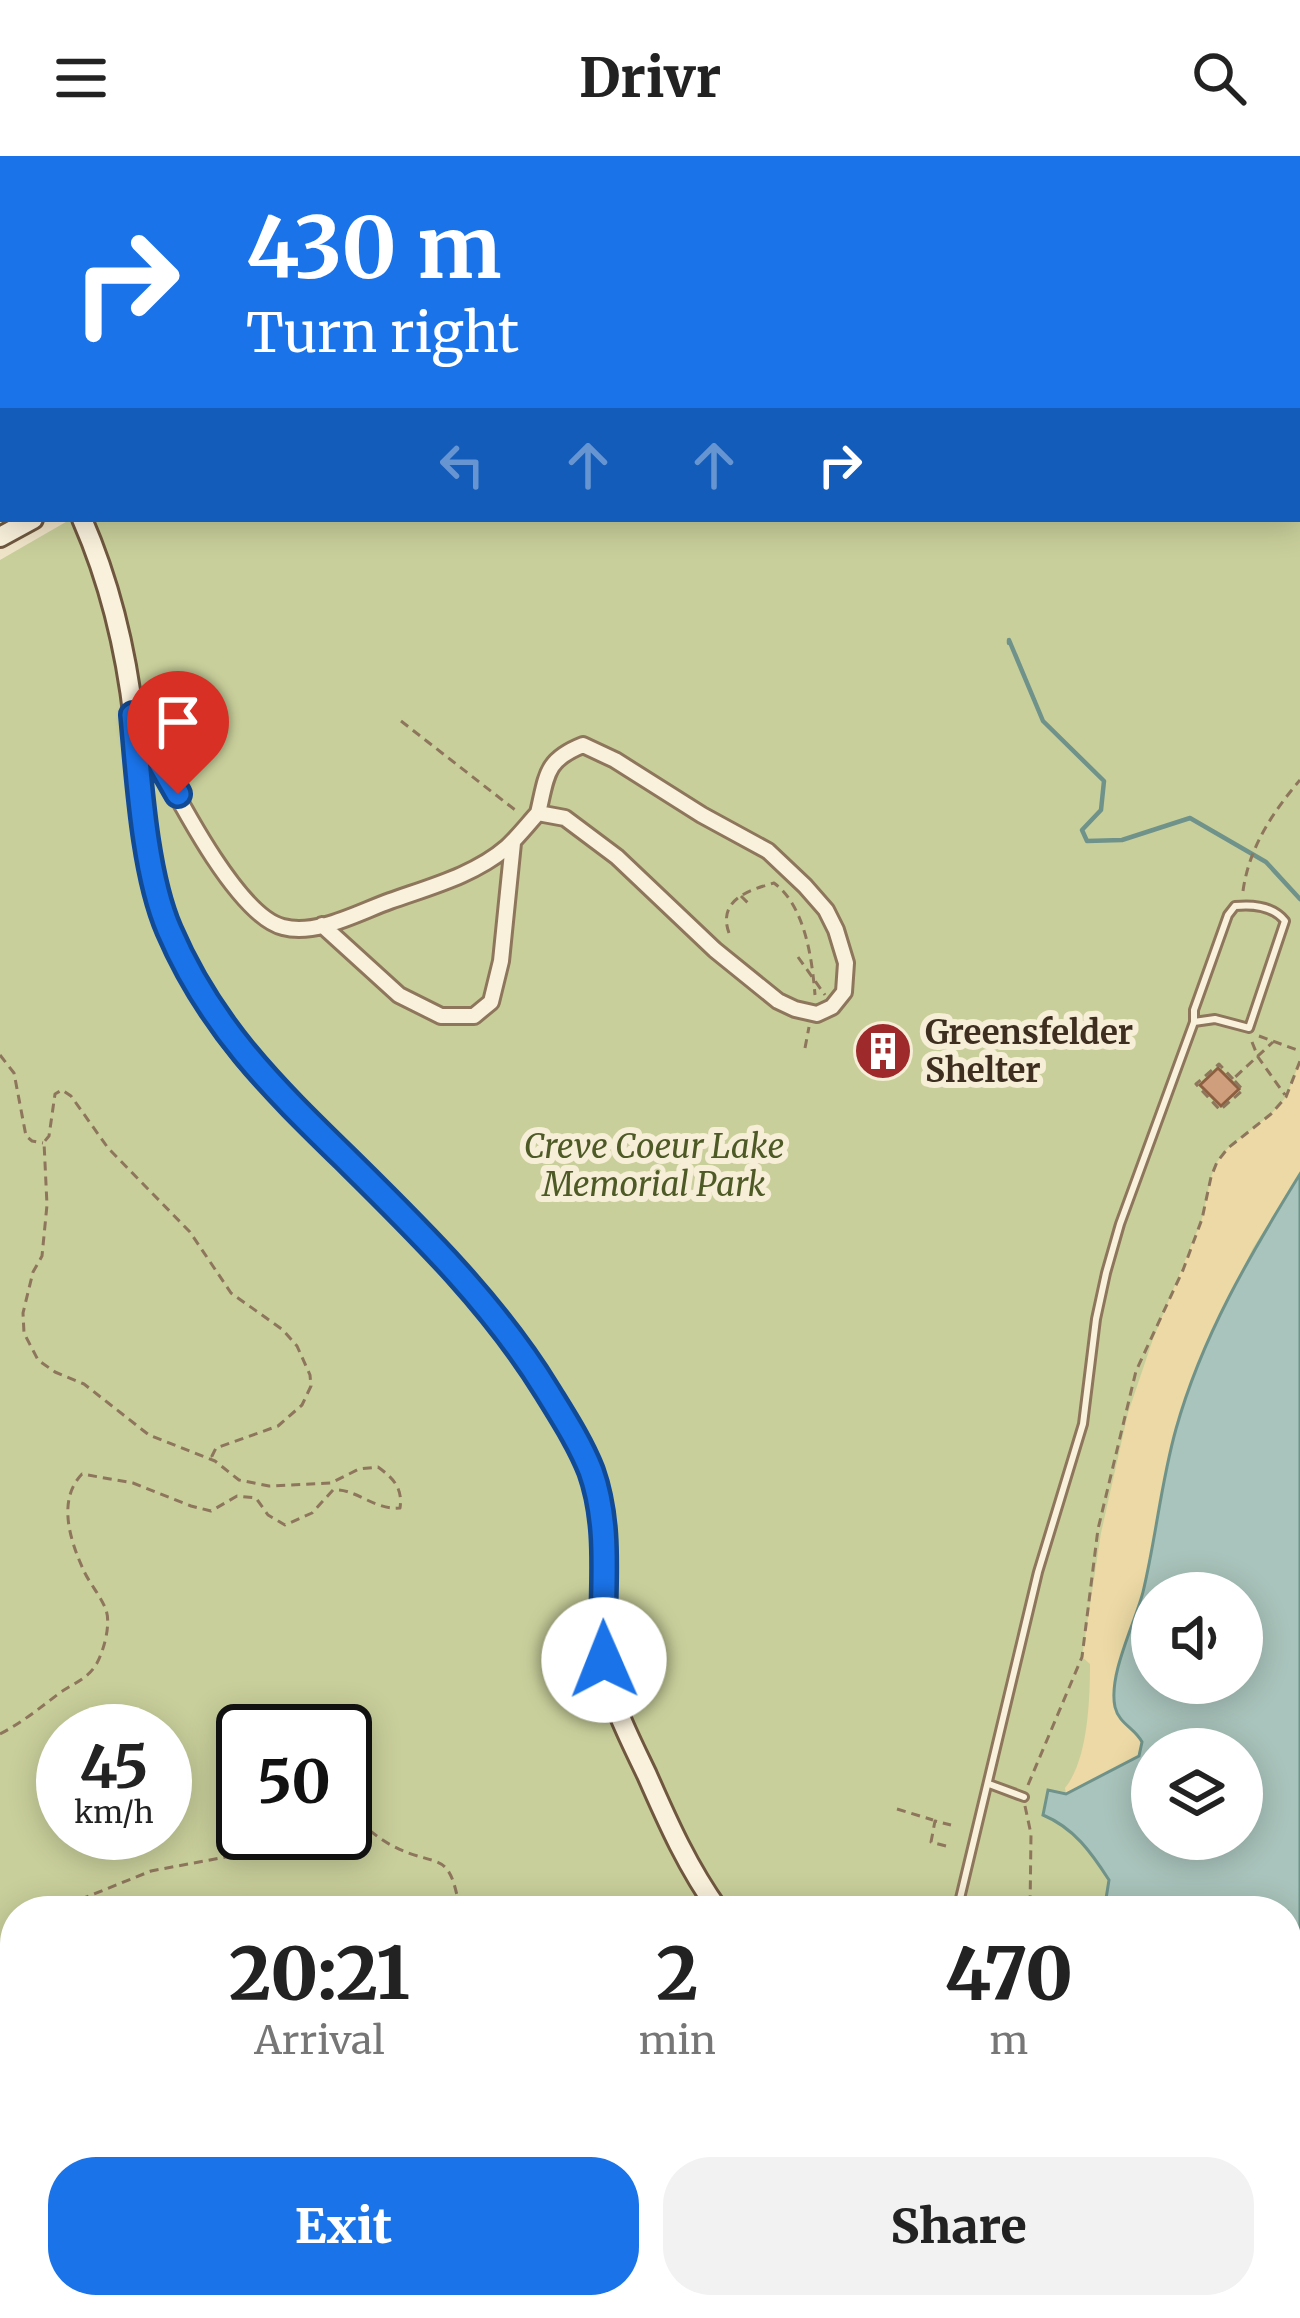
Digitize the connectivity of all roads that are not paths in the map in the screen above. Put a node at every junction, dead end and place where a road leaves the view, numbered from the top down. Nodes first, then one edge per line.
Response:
1 (83, 522) edge
2 (133, 715) junction
3 (534, 817) junction
4 (514, 840) junction
5 (322, 925) junction
6 (1194, 1022) junction
7 (989, 1784) junction
8 (1024, 1798) road end
9 (708, 1896) edge
10 (961, 1896) edge

1 - 2 main road
2 - 5 street
2 - 9 main road
3 - 3 street
3 - 4 street
4 - 5 street
4 - 5 street
6 - 6 lane
6 - 7 lane
7 - 8 lane
7 - 10 lane

